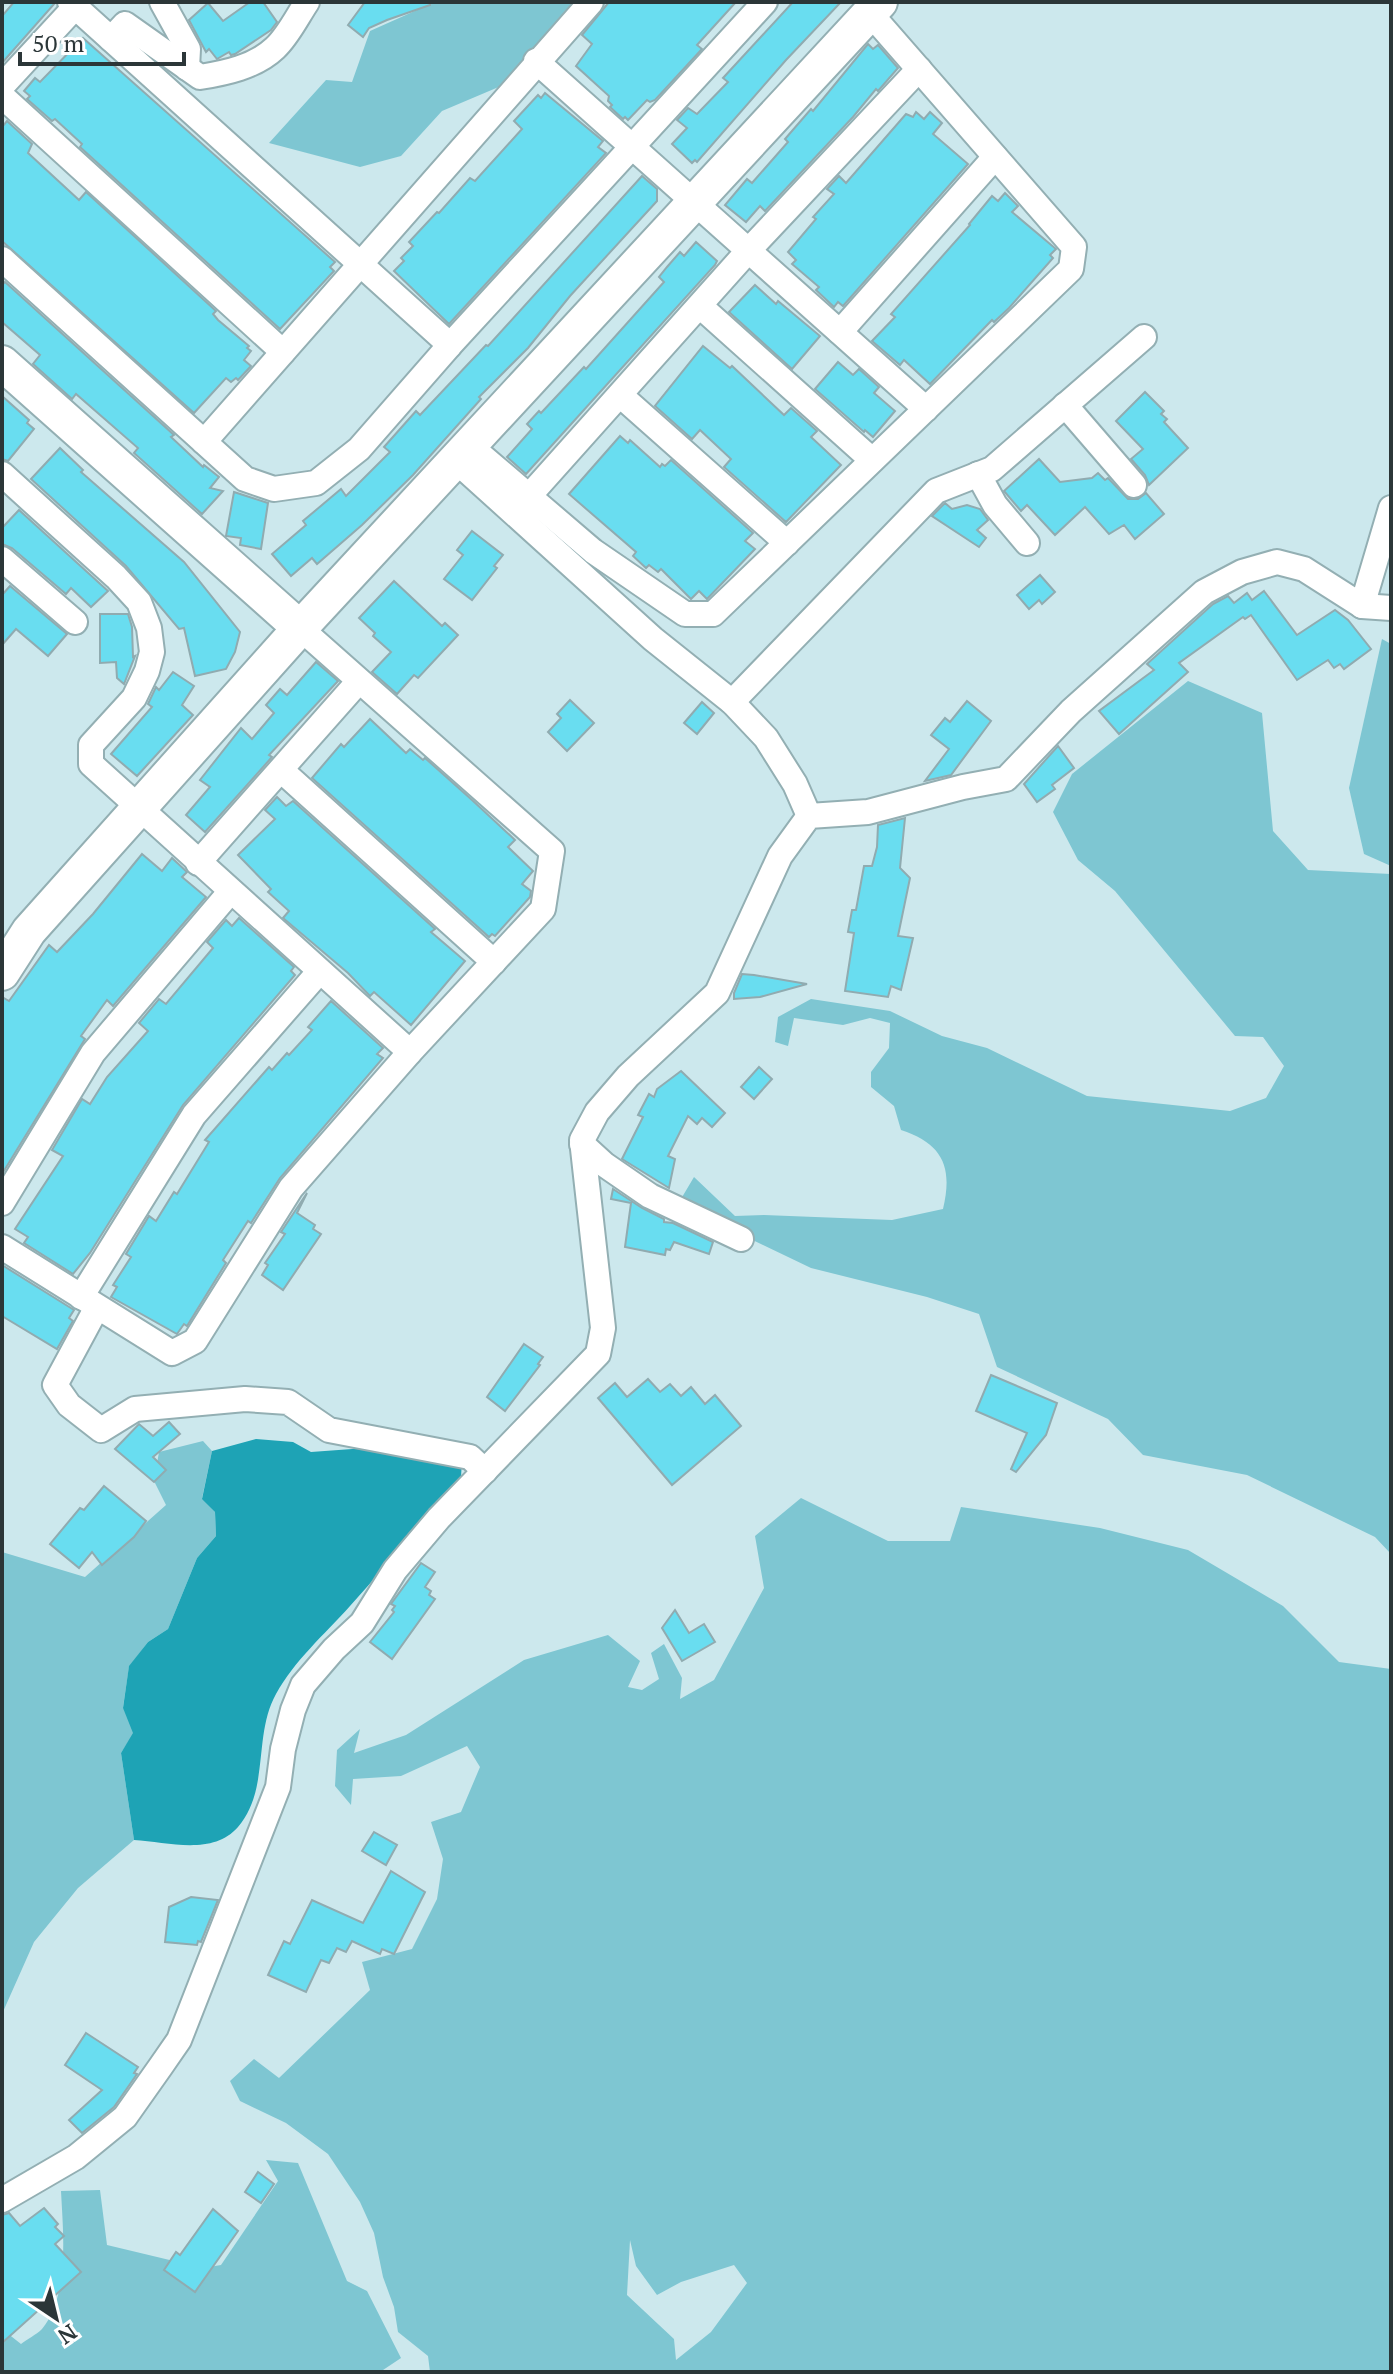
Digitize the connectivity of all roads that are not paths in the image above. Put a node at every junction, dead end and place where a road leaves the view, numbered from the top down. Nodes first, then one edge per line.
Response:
1 (162, 2) edge
2 (307, 2) edge
3 (591, 2) edge
4 (765, 2) edge
5 (72, 4) edge
6 (875, 7) edge
7 (111, 39) junction
8 (536, 61) junction
9 (187, 68) junction
10 (919, 69) junction
11 (2, 86) edge
12 (2, 96) edge
13 (632, 147) junction
14 (995, 157) junction
15 (693, 202) junction
16 (748, 251) junction
17 (2, 259) edge
18 (360, 264) junction
19 (700, 306) junction
20 (840, 332) junction
21 (1144, 337) dead end
22 (450, 345) junction
23 (283, 352) junction
24 (2, 363) edge
25 (620, 395) junction
26 (1065, 405) junction
27 (926, 409) junction
28 (204, 442) junction
29 (462, 453) junction
30 (872, 460) junction
31 (978, 474) junction
32 (5, 482) edge
33 (1134, 485) dead end
34 (529, 496) junction
35 (1391, 508) edge
36 (787, 543) junction
37 (1027, 543) dead end
38 (2, 559) edge
39 (1362, 606) junction
40 (1391, 608) edge
41 (75, 622) dead end
42 (300, 628) junction
43 (359, 681) junction
44 (732, 702) junction
45 (281, 770) junction
46 (138, 809) junction
47 (809, 816) junction
48 (198, 863) junction
49 (230, 892) junction
50 (494, 962) junction
51 (319, 972) junction
52 (2, 973) edge
53 (410, 1052) junction
54 (582, 1144) junction
55 (2, 1203) edge
56 (741, 1239) dead end
57 (2, 1247) edge
58 (89, 1302) junction
59 (485, 1471) junction
60 (2, 2200) edge

1 - 9 street
2 - 9 street
3 - 8 street
4 - 13 street
5 - 7 street
5 - 11 street
6 - 10 street
6 - 15 street
7 - 9 street
7 - 18 street
8 - 13 street
8 - 18 street
10 - 14 street
10 - 16 street
12 - 23 street
13 - 15 street
13 - 22 street
14 - 20 street
14 - 27 street
15 - 16 street
15 - 29 street
16 - 19 street
16 - 20 street
17 - 28 street
18 - 22 street
18 - 23 street
19 - 25 street
19 - 30 street
20 - 27 street
21 - 26 street
22 - 28 street
23 - 28 street
24 - 42 street
25 - 34 street
25 - 36 street
26 - 31 street
26 - 33 street
27 - 30 street
29 - 34 street
29 - 42 street
29 - 44 street
30 - 36 street
31 - 37 street
31 - 44 street
32 - 46 street
34 - 36 street
35 - 39 street
38 - 41 street
39 - 40 street
39 - 47 street
42 - 43 street
42 - 46 street
43 - 45 street
43 - 50 street
44 - 47 street
45 - 48 street
45 - 50 street
46 - 48 street
46 - 52 street
47 - 54 street
48 - 49 street
49 - 51 street
49 - 55 street
50 - 53 street
51 - 53 street
51 - 58 street
53 - 58 street
54 - 56 street
54 - 59 street
57 - 58 street
58 - 59 street
59 - 60 street

